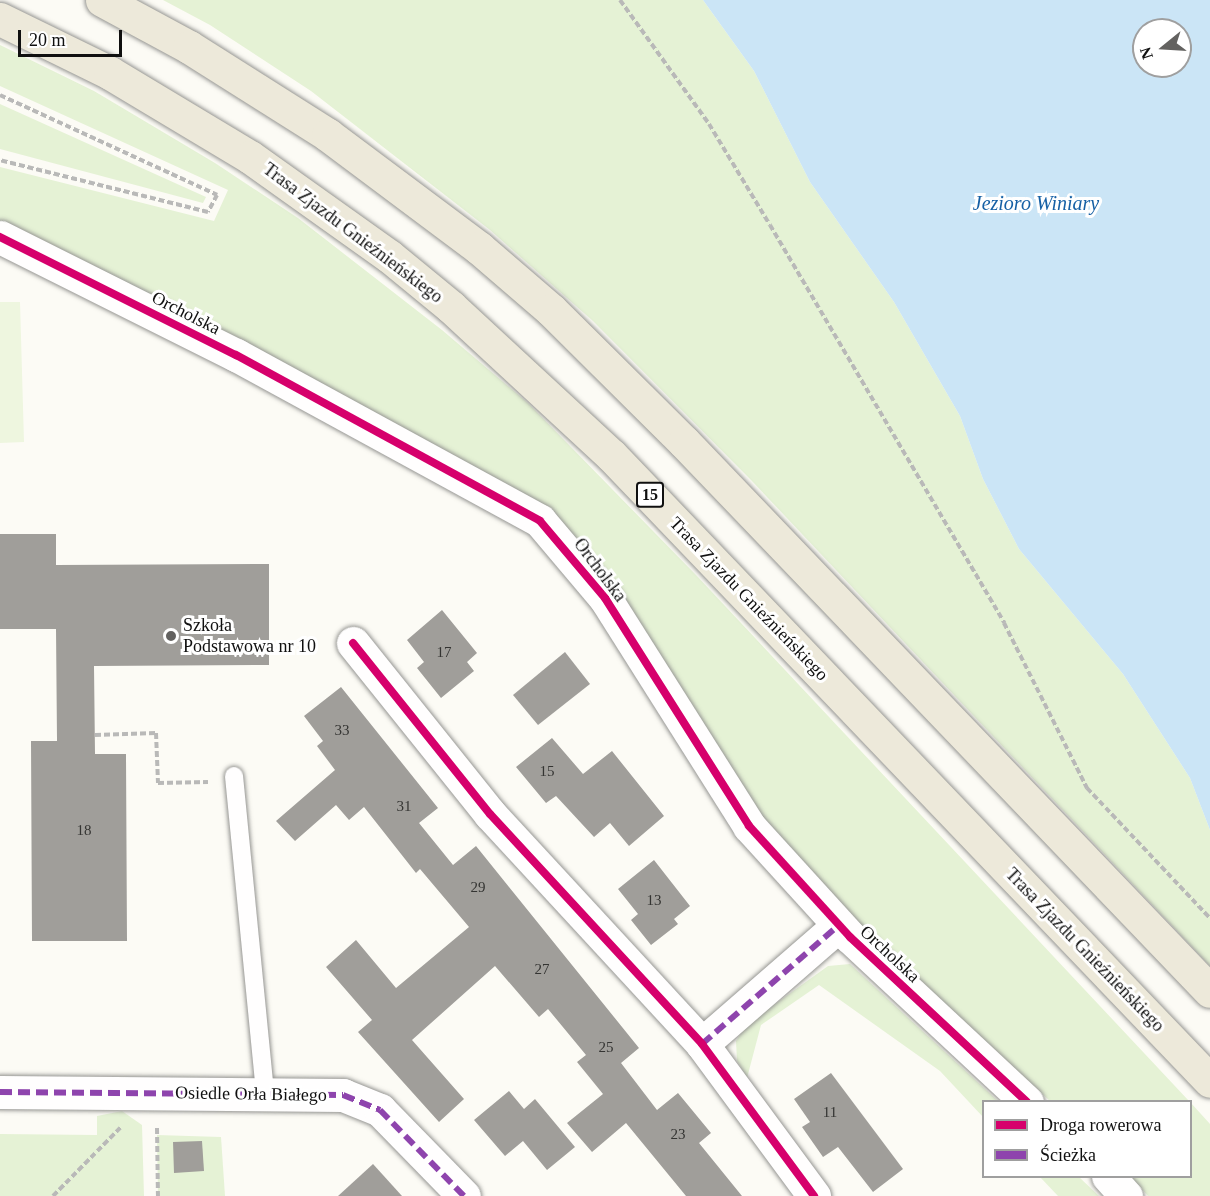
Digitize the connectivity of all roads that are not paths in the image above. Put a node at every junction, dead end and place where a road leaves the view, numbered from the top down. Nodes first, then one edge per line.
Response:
1 (102, 0) edge
2 (0, 19) edge
3 (0, 237) edge
4 (353, 643) dead end
5 (234, 776) dead end
6 (839, 925) junction
7 (1210, 991) edge
8 (702, 1044) junction
9 (1210, 1081) edge
10 (0, 1092) edge
11 (265, 1093) junction
12 (1026, 1100) edge
13 (1110, 1178) edge
14 (464, 1196) edge
15 (814, 1196) edge
16 (1126, 1196) edge

1 - 7 main road
2 - 9 main road, Trasa Zjazdu Gnieźnieńskiego / 15
3 - 6 street, Orcholska
4 - 8 street
5 - 11 lane
6 - 8 street
6 - 12 street, Orcholska
8 - 15 street
10 - 11 street, Osiedle Orła Białego
11 - 14 street, Osiedle Orła Białego
13 - 16 street

